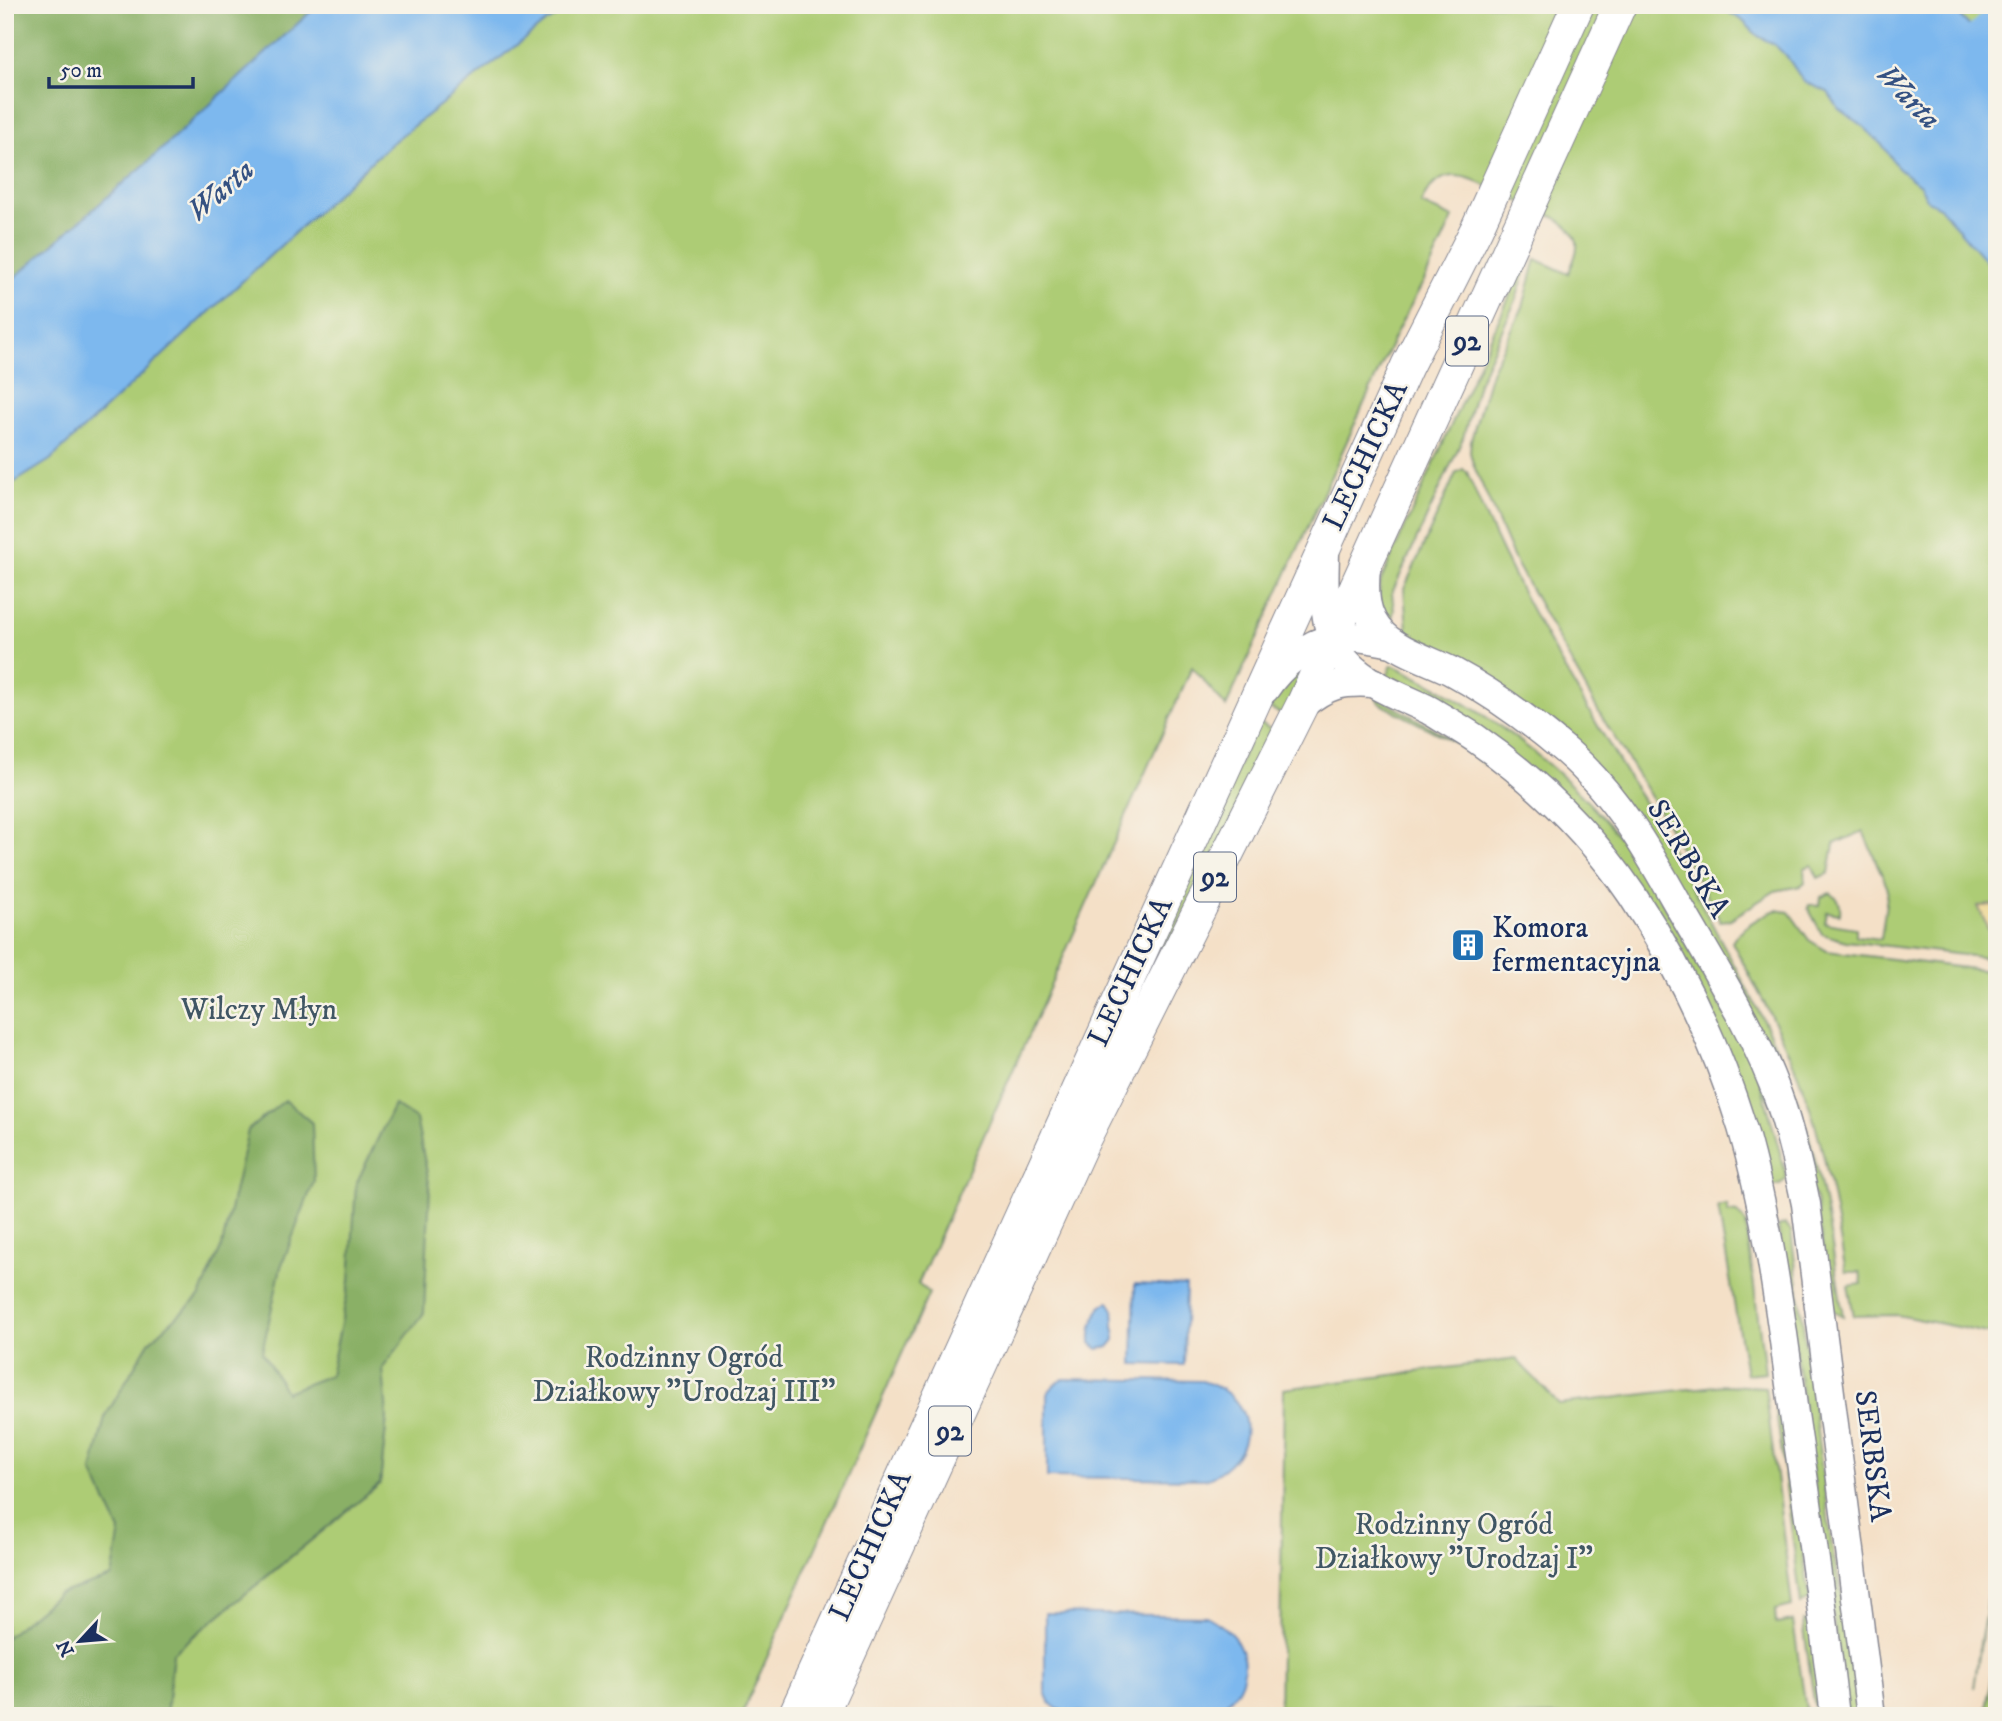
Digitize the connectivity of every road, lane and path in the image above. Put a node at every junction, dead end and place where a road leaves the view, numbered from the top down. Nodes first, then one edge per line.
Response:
1 (1578, 5) edge
2 (1620, 5) edge
3 (1325, 545) junction
4 (1366, 566) junction
5 (1332, 638) junction
6 (1393, 643) junction
7 (1374, 683) junction
8 (1302, 705) junction
9 (1251, 710) junction
10 (1806, 1204) junction
11 (1762, 1212) junction
12 (794, 1716) edge
13 (821, 1716) edge
14 (1836, 1716) edge
15 (1871, 1716) edge

1 - 3 main road, LECHICKA / 92
2 - 4 main road, LECHICKA / 92
3 - 5 street
3 - 9 main road, LECHICKA / 92
4 - 5 main road, LECHICKA / 92
4 - 6 street, SERBSKA
5 - 6 street, SERBSKA
5 - 7 street
5 - 8 main road, LECHICKA / 92
5 - 9 street
6 - 10 street, SERBSKA
7 - 8 street
7 - 11 street
8 - 13 main road, LECHICKA / 92
9 - 12 main road, LECHICKA / 92
10 - 11 street
10 - 15 street, SERBSKA
11 - 14 street

